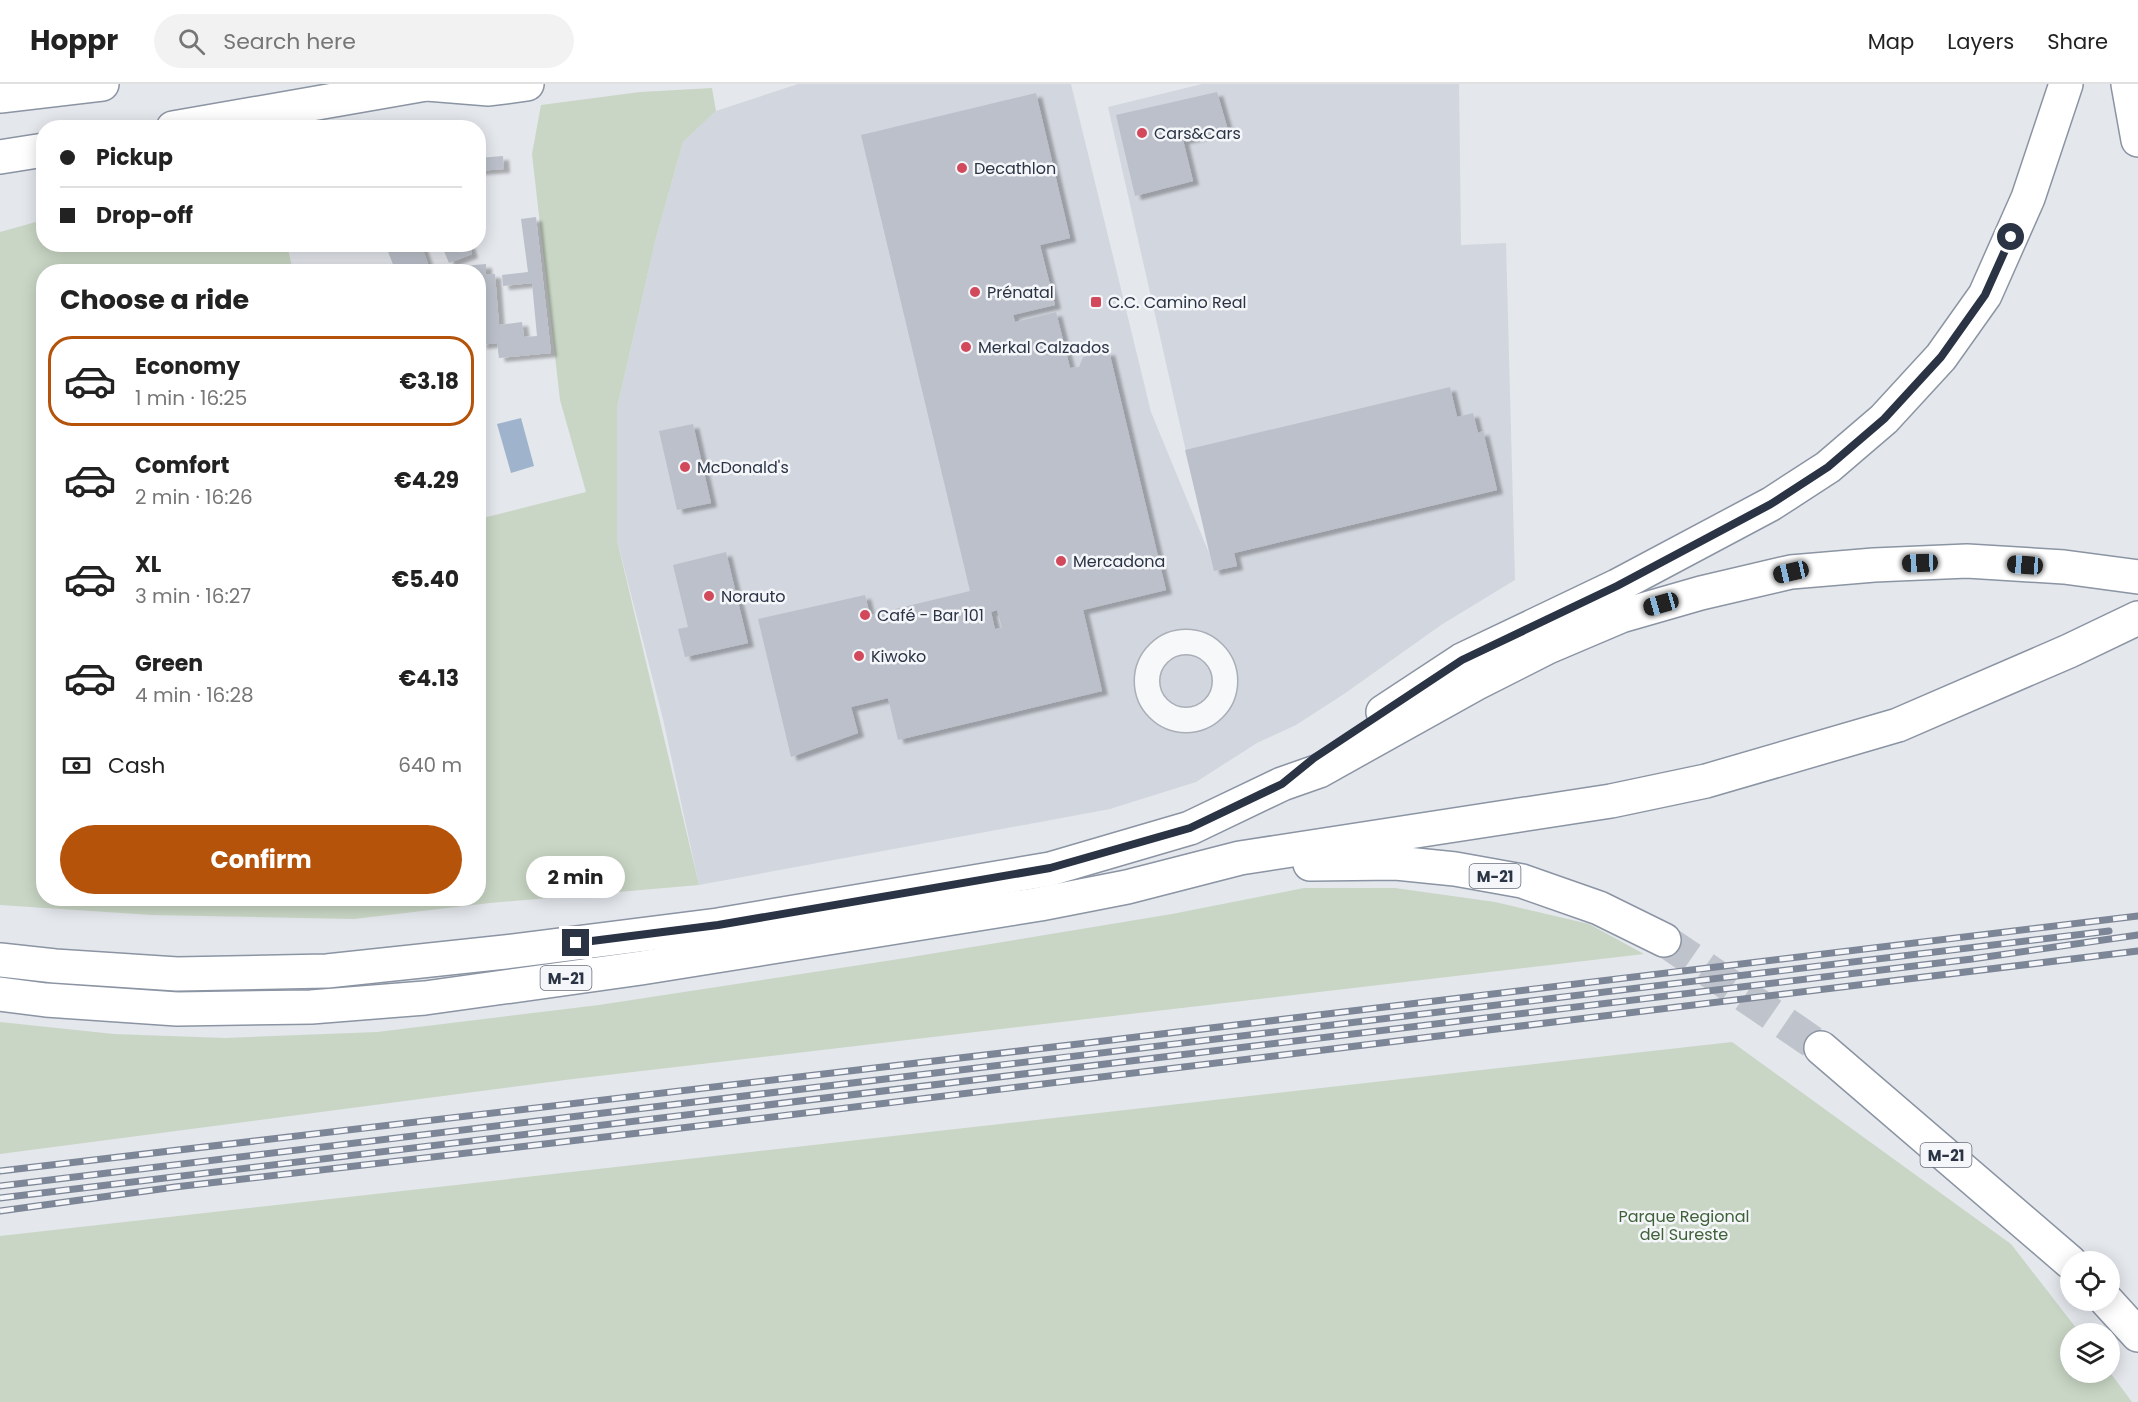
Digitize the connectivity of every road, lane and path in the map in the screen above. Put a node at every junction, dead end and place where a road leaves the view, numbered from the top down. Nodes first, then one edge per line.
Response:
1 (102, 84) edge
2 (427, 84) edge
3 (527, 84) edge
4 (2066, 84) edge
5 (2127, 84) edge
6 (0, 96) edge
7 (219, 120) edge
8 (2138, 140) edge
9 (36, 151) edge
10 (0, 157) edge
11 (2138, 577) edge
12 (2138, 618) edge
13 (1282, 784) junction
14 (1127, 887) junction
15 (1664, 940) tunnel mouth
16 (0, 960) edge
17 (0, 994) edge
18 (1821, 1048) tunnel mouth
19 (2060, 1253) edge
20 (2116, 1311) edge
21 (2138, 1335) edge

1 - 6 highway
2 - 3 highway
2 - 7 highway
4 - 13 highway
5 - 8 highway
9 - 10 highway
11 - 13 highway, M-21
12 - 14 highway, M-21
13 - 16 highway, M-21
14 - 15 highway, M-21
14 - 17 highway, M-21
18 - 19 highway, M-21
20 - 21 highway

